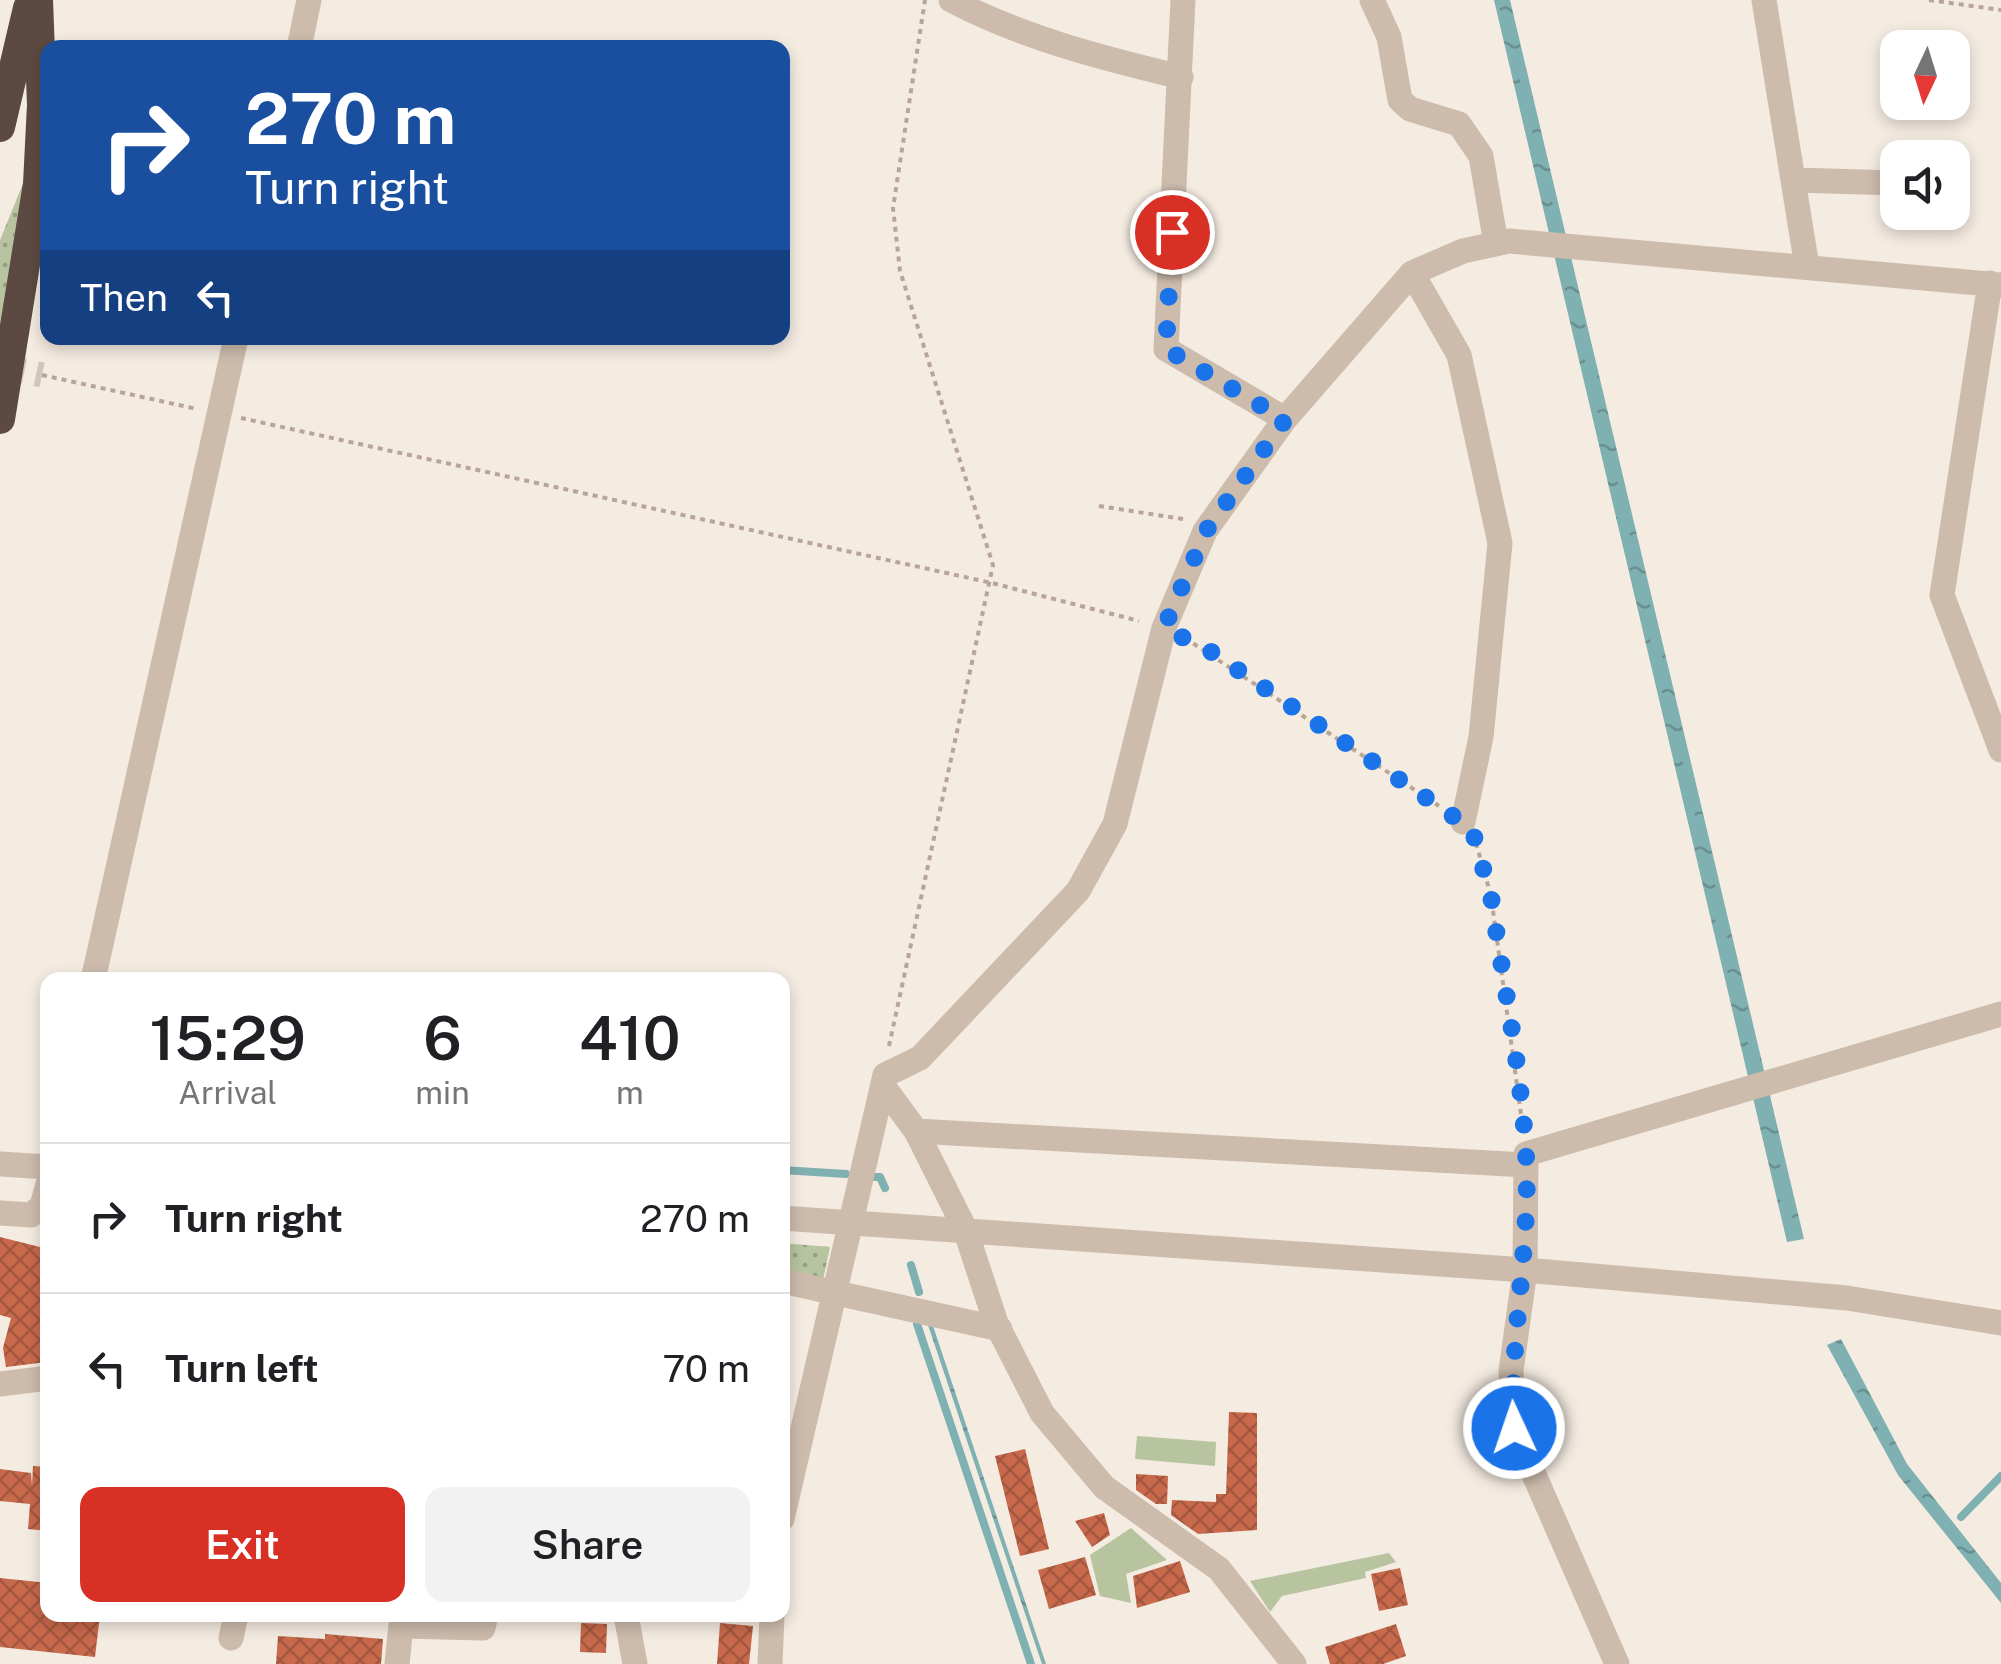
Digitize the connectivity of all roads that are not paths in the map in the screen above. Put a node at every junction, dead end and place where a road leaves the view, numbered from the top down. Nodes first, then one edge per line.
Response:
1 (30, 0) edge
2 (38, 0) edge
3 (309, 0) edge
4 (950, 0) edge
5 (1183, 0) edge
6 (1372, 0) edge
7 (1764, 0) edge
8 (301, 40) edge
9 (40, 52) edge
10 (1181, 77) junction
11 (0, 126) edge
12 (40, 144) edge
13 (1793, 180) junction
14 (1880, 182) edge
15 (1496, 244) junction
16 (1807, 266) junction
17 (1412, 272) junction
18 (1996, 284) edge
19 (235, 345) edge
20 (0, 419) edge
21 (1285, 420) junction
22 (2001, 750) edge
23 (1462, 822) road end
24 (96, 972) edge
25 (2001, 1014) edge
26 (884, 1081) junction
27 (916, 1131) junction
28 (1526, 1159) junction
29 (0, 1164) edge
30 (40, 1166) edge
31 (40, 1208) edge
32 (0, 1213) edge
33 (790, 1219) edge
34 (849, 1223) junction
35 (965, 1229) junction
36 (1525, 1270) junction
37 (790, 1282) edge
38 (836, 1292) junction
39 (2001, 1323) edge
40 (1000, 1329) junction
41 (40, 1379) edge
42 (0, 1384) edge
43 (790, 1485) edge
44 (403, 1622) edge
45 (423, 1622) edge
46 (484, 1622) edge
47 (627, 1622) edge
48 (772, 1622) edge
49 (397, 1664) edge
50 (634, 1664) edge
51 (770, 1664) edge
52 (1294, 1664) edge
53 (1618, 1664) edge

1 - 11 highway
2 - 9 highway
3 - 8 street
4 - 10 street
5 - 10 street
6 - 15 street
7 - 13 street
10 - 21 street
12 - 20 highway
13 - 14 street
13 - 16 street
15 - 16 street
15 - 17 street
16 - 18 street
17 - 21 street
17 - 23 street
18 - 22 street
19 - 24 street
21 - 26 street
25 - 28 street
26 - 27 street
26 - 34 street
27 - 28 street
27 - 35 street
28 - 36 street
29 - 30 street
31 - 32 street
33 - 34 street
34 - 35 street
34 - 38 street
35 - 36 street
35 - 40 street
36 - 39 street
36 - 53 street
37 - 38 street
38 - 40 street
38 - 43 street
40 - 52 street
41 - 42 street
44 - 49 street
45 - 46 street
47 - 50 street
48 - 51 street

